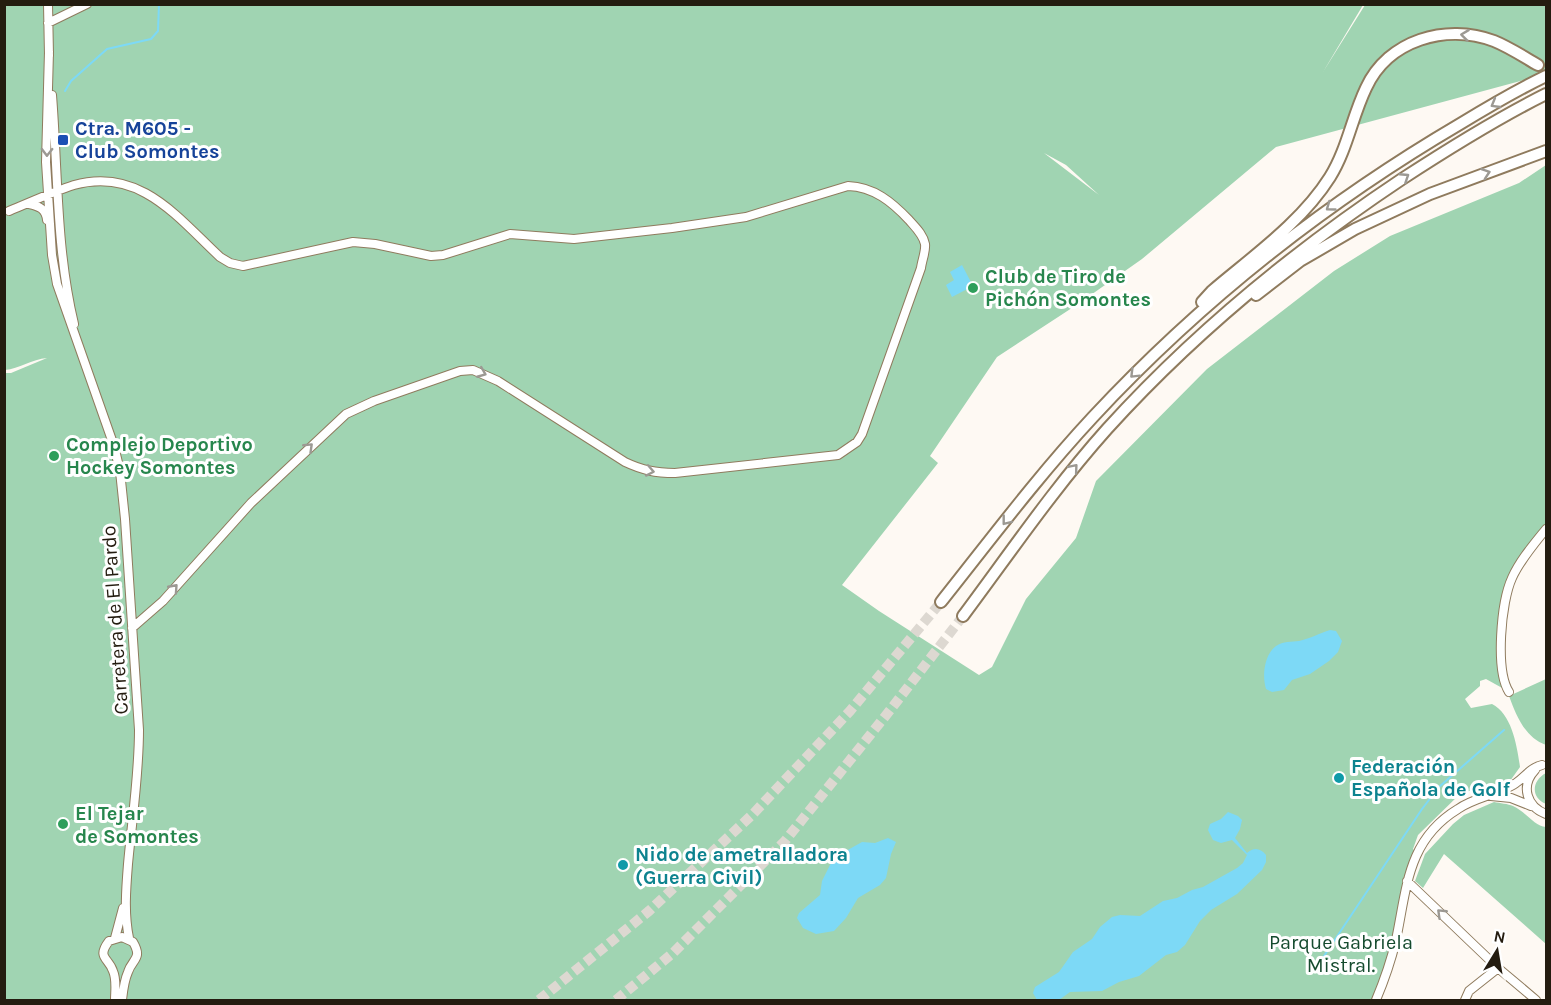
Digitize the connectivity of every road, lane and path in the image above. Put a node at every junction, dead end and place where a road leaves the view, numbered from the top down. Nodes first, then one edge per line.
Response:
1 (48, 4) edge
2 (87, 4) edge
3 (48, 23) junction
4 (1538, 65) dead end
5 (1546, 76) edge
6 (1546, 94) edge
7 (1546, 151) edge
8 (53, 193) junction
9 (27, 204) junction
10 (9, 211) dead end
11 (52, 255) junction
12 (1189, 345) junction
13 (1163, 347) junction
14 (81, 352) junction
15 (1546, 529) edge
16 (941, 602) tunnel mouth
17 (963, 616) tunnel mouth
18 (132, 628) junction
19 (1509, 692) dead end
20 (1544, 764) edge
21 (1489, 796) junction
22 (1534, 807) junction
23 (1546, 814) edge
24 (1407, 881) junction
25 (126, 892) junction
26 (115, 938) junction
27 (129, 938) junction
28 (113, 968) junction
29 (129, 968) junction
30 (1498, 968) junction
31 (115, 1000) edge
32 (122, 1000) edge
33 (1376, 1000) edge
34 (1465, 1000) edge
35 (1536, 1000) edge

1 - 3 street, Carretera de El Pardo
2 - 3 street
3 - 8 street, Carretera de El Pardo
4 -> 13 highway
5 -> 13 highway
12 -> 6 highway
12 -> 7 highway
8 - 9 street
8 - 11 street, Carretera de El Pardo
8 - 14 street, Carretera de El Pardo
18 -> 8 street
9 - 10 street
9 - 11 street
11 - 14 street, Carretera de El Pardo
17 -> 12 highway
13 -> 16 highway
14 - 18 street, Carretera de El Pardo
15 - 19 street
18 - 25 street, Carretera de El Pardo
20 - 21 street
20 - 22 street
21 - 22 street
21 - 24 street
22 - 23 street
30 -> 24 street
24 - 33 street
25 - 26 street, Carretera de El Pardo
25 - 27 street, Carretera de El Pardo
26 - 27 street
26 - 28 street
27 - 29 street
28 - 29 street
28 - 31 street
29 - 32 street
30 - 34 street
30 - 35 street

